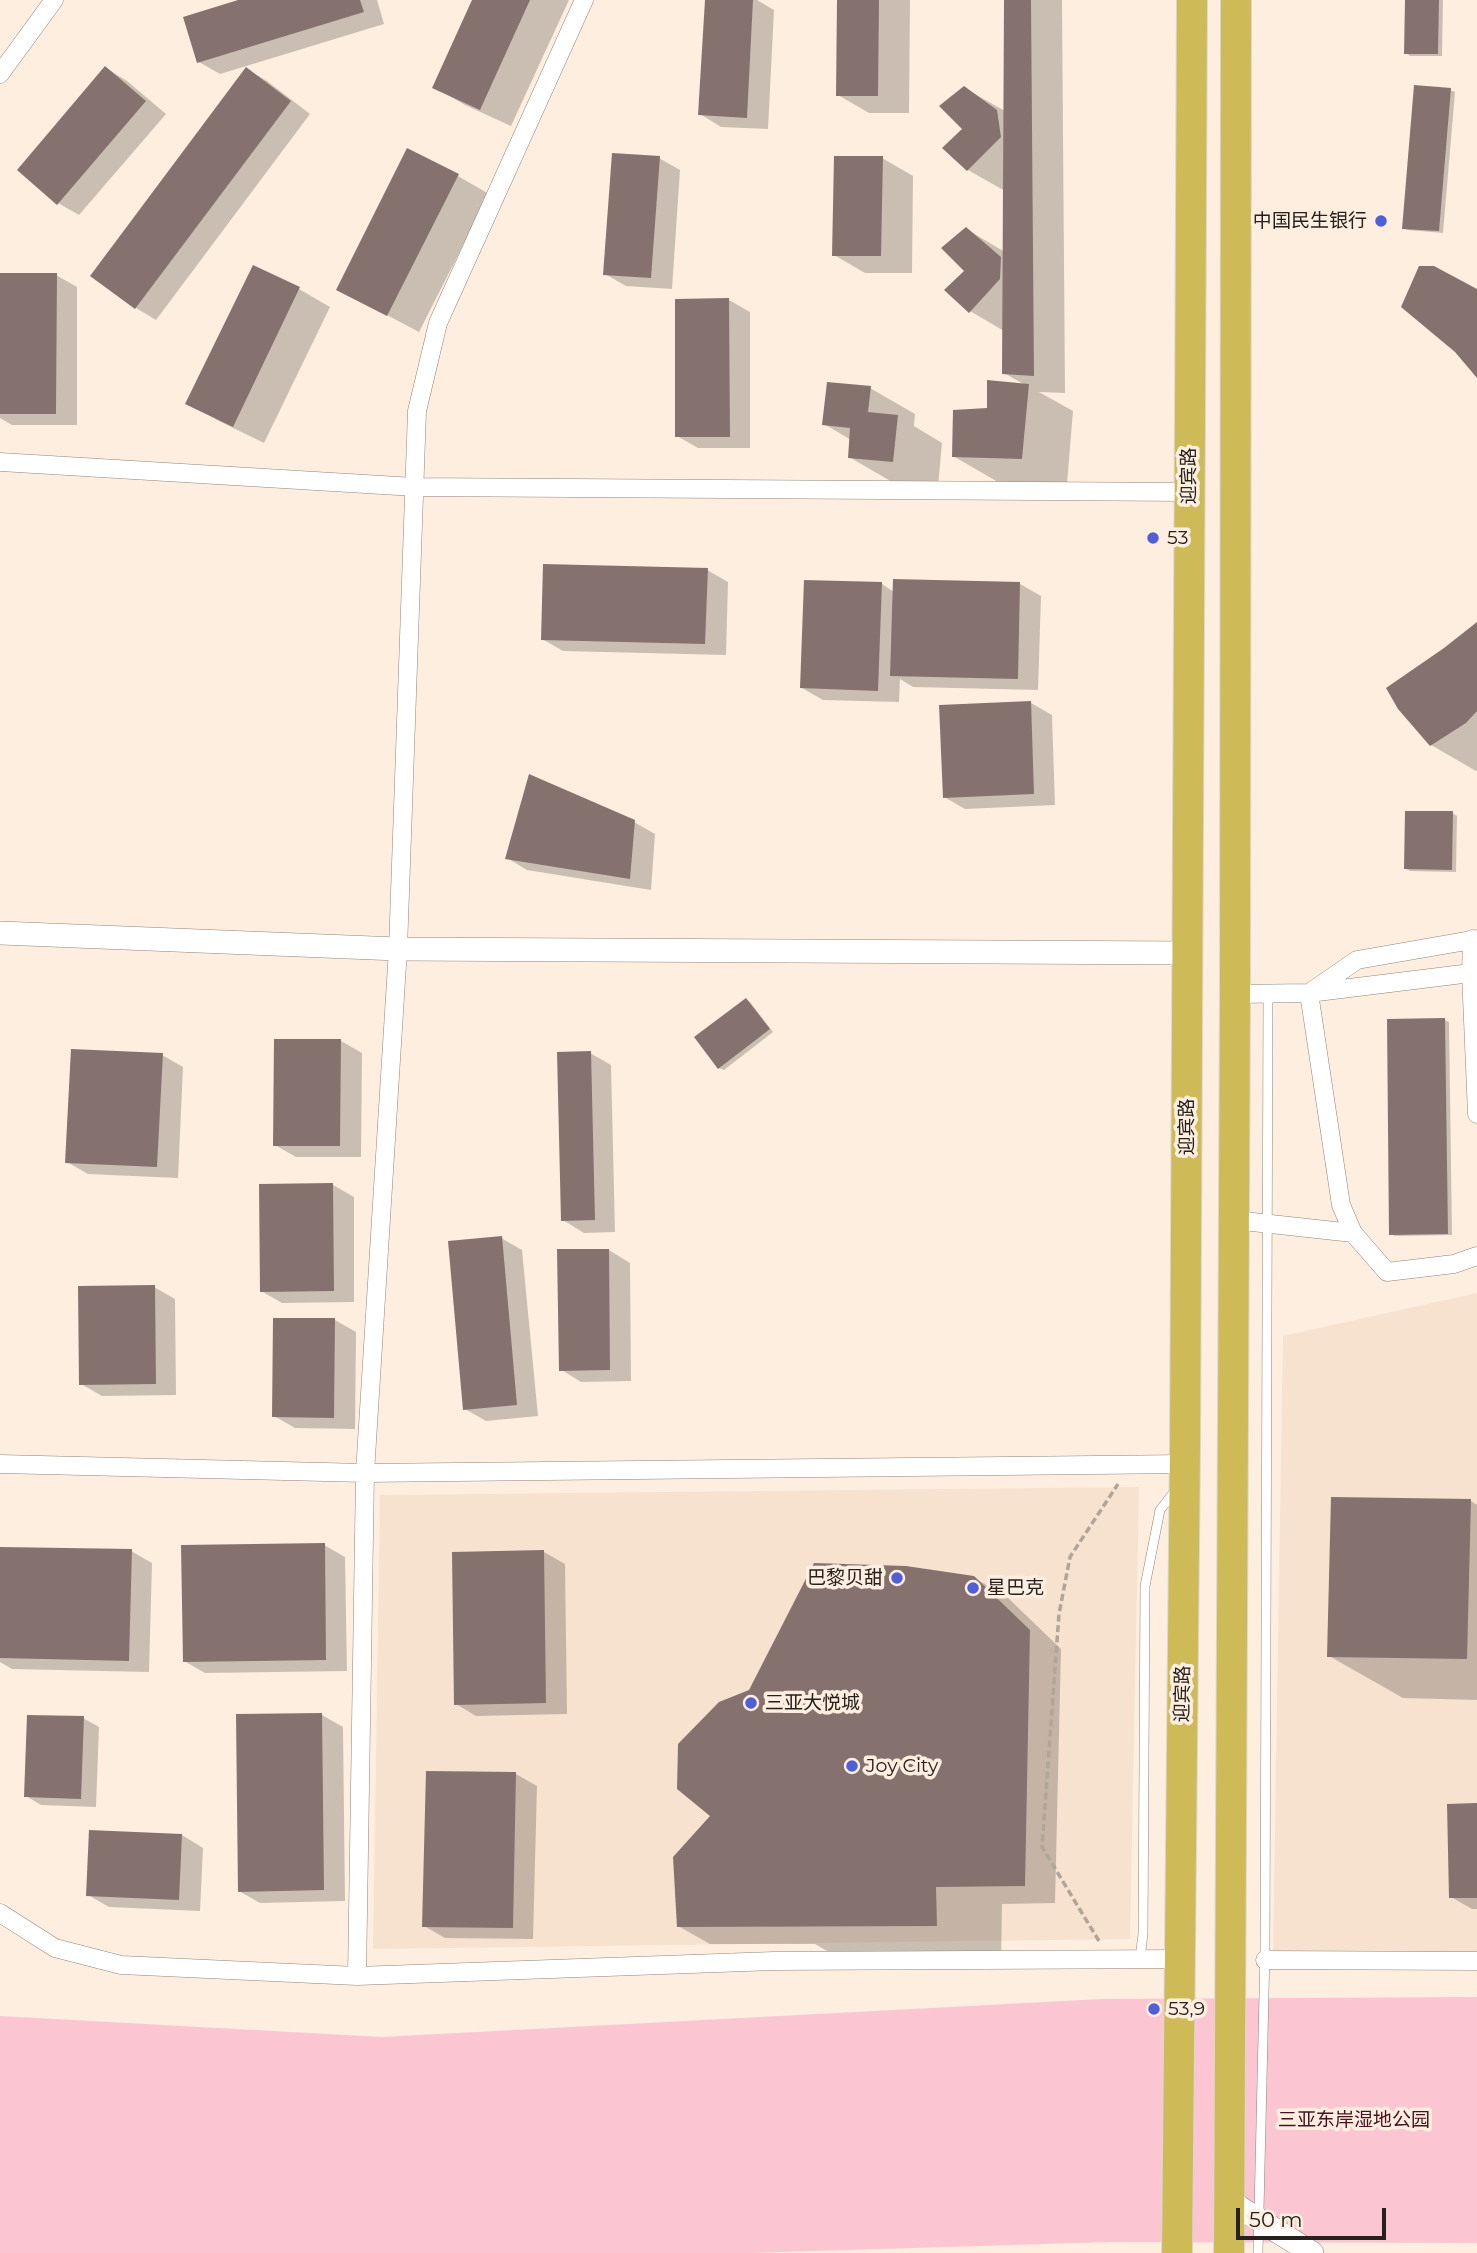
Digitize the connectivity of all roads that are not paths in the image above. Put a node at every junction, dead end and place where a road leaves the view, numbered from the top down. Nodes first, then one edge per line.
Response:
1 (54, 0) edge
2 (584, 0) edge
3 (1192, 0) edge
4 (1236, 0) edge
5 (0, 74) edge
6 (1191, 122) junction
7 (1236, 122) junction
8 (0, 462) edge
9 (415, 486) junction
10 (1189, 492) junction
11 (0, 933) edge
12 (1475, 939) edge
13 (398, 949) junction
14 (1187, 953) junction
15 (1471, 973) junction
16 (1268, 993) junction
17 (1309, 993) junction
18 (1235, 994) junction
19 (1477, 1114) edge
20 (1234, 1220) junction
21 (1266, 1222) junction
22 (1353, 1233) junction
23 (1477, 1256) edge
24 (0, 1464) edge
25 (1185, 1471) junction
26 (365, 1473) junction
27 (0, 1913) edge
28 (1140, 1958) junction
29 (1181, 1959) junction
30 (1265, 1960) junction
31 (1477, 1961) edge
32 (357, 1976) junction
33 (1229, 2201) junction
34 (1260, 2220) junction
35 (1177, 2253) edge
36 (1229, 2253) edge
37 (1258, 2253) edge
38 (1312, 2253) edge

1 - 5 street
2 - 9 street
3 - 6 highway, 迎宾路
4 - 7 highway
6 - 7 highway
6 - 10 highway, 迎宾路
7 - 18 highway
8 - 9 street
9 - 10 street
9 - 13 street
10 - 14 highway, 迎宾路
11 - 13 street
12 - 15 street
12 - 17 street
13 - 14 street
13 - 26 street
14 - 25 highway, 迎宾路
15 - 17 street
15 - 19 street
16 - 17 street
16 - 18 street
16 - 21 lane
17 - 22 street
18 - 20 highway
20 - 21 street
20 - 33 highway
21 - 22 street
21 - 30 lane
22 - 23 street
24 - 26 street
25 - 26 street
25 - 28 lane
25 - 29 highway, 迎宾路
26 - 32 street
27 - 32 street
28 - 29 street
28 - 32 street
29 - 35 highway, 迎宾路
30 - 31 street
30 - 34 lane
33 - 34 street
33 - 36 highway
34 - 37 lane
34 - 38 street

